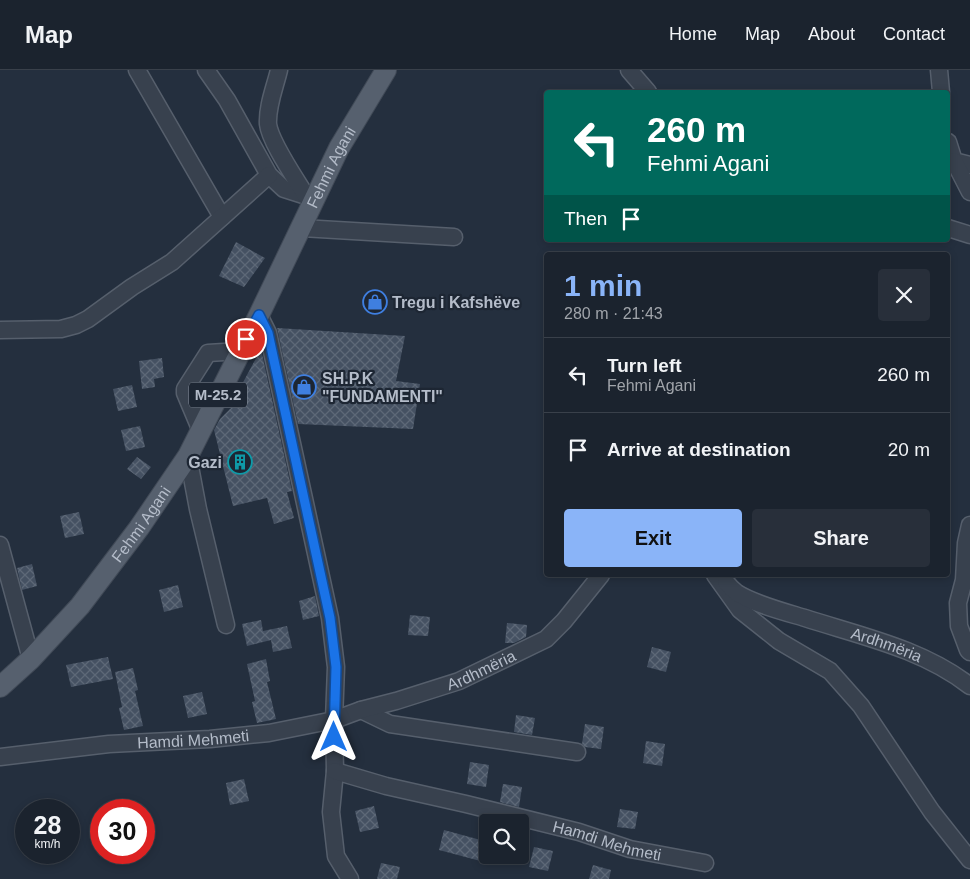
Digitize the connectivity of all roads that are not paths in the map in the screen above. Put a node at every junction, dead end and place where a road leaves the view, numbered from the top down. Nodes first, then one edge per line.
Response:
1 (136, 70) edge
2 (206, 70) edge
3 (279, 70) edge
4 (386, 70) edge
5 (629, 70) edge
6 (939, 70) edge
7 (646, 90) edge
8 (941, 90) edge
9 (950, 145) edge
10 (962, 163) edge
11 (269, 175) junction
12 (970, 192) edge
13 (310, 199) junction
14 (222, 217) junction
15 (302, 228) junction
16 (950, 229) edge
17 (970, 235) edge
18 (454, 237) dead end
19 (259, 315) junction
20 (0, 330) edge
21 (240, 351) junction
22 (201, 431) junction
23 (188, 456) junction
24 (970, 525) edge
25 (0, 545) edge
26 (599, 577) edge
27 (717, 577) edge
28 (718, 577) edge
29 (226, 625) dead end
30 (970, 652) edge
31 (31, 659) junction
32 (969, 685) edge
33 (0, 687) edge
34 (361, 710) junction
35 (334, 720) junction
36 (578, 752) dead end
37 (0, 757) edge
38 (335, 771) junction
39 (970, 860) edge
40 (705, 863) dead end
41 (350, 879) edge

1 - 14 street
2 - 11 street
3 - 13 street
4 - 13 main road, Fehmi Agani / M-25.2
5 - 7 street
6 - 8 street
9 - 10 street
10 - 12 street
11 - 13 street
11 - 14 street
13 - 15 main road, Fehmi Agani / M-25.2
14 - 20 street
15 - 18 street
15 - 19 main road, Fehmi Agani / M-25.2
16 - 17 street
19 - 21 main road, Fehmi Agani / M-25.2
19 - 35 street
21 - 22 main road, Fehmi Agani / M-25.2
21 - 22 street
22 - 23 main road, Fehmi Agani / M-25.2
23 - 29 street
23 - 31 main road, Fehmi Agani / M-25.2
24 - 30 street
25 - 31 street
26 - 34 street, Ardhmëria
27 - 39 street
28 - 32 street, Ardhmëria
31 - 33 main road, Fehmi Agani / M-25.2
34 - 35 street, Ardhmëria
34 - 36 street
35 - 37 street, Hamdi Mehmeti
35 - 38 street
38 - 40 street, Hamdi Mehmeti
38 - 41 street

